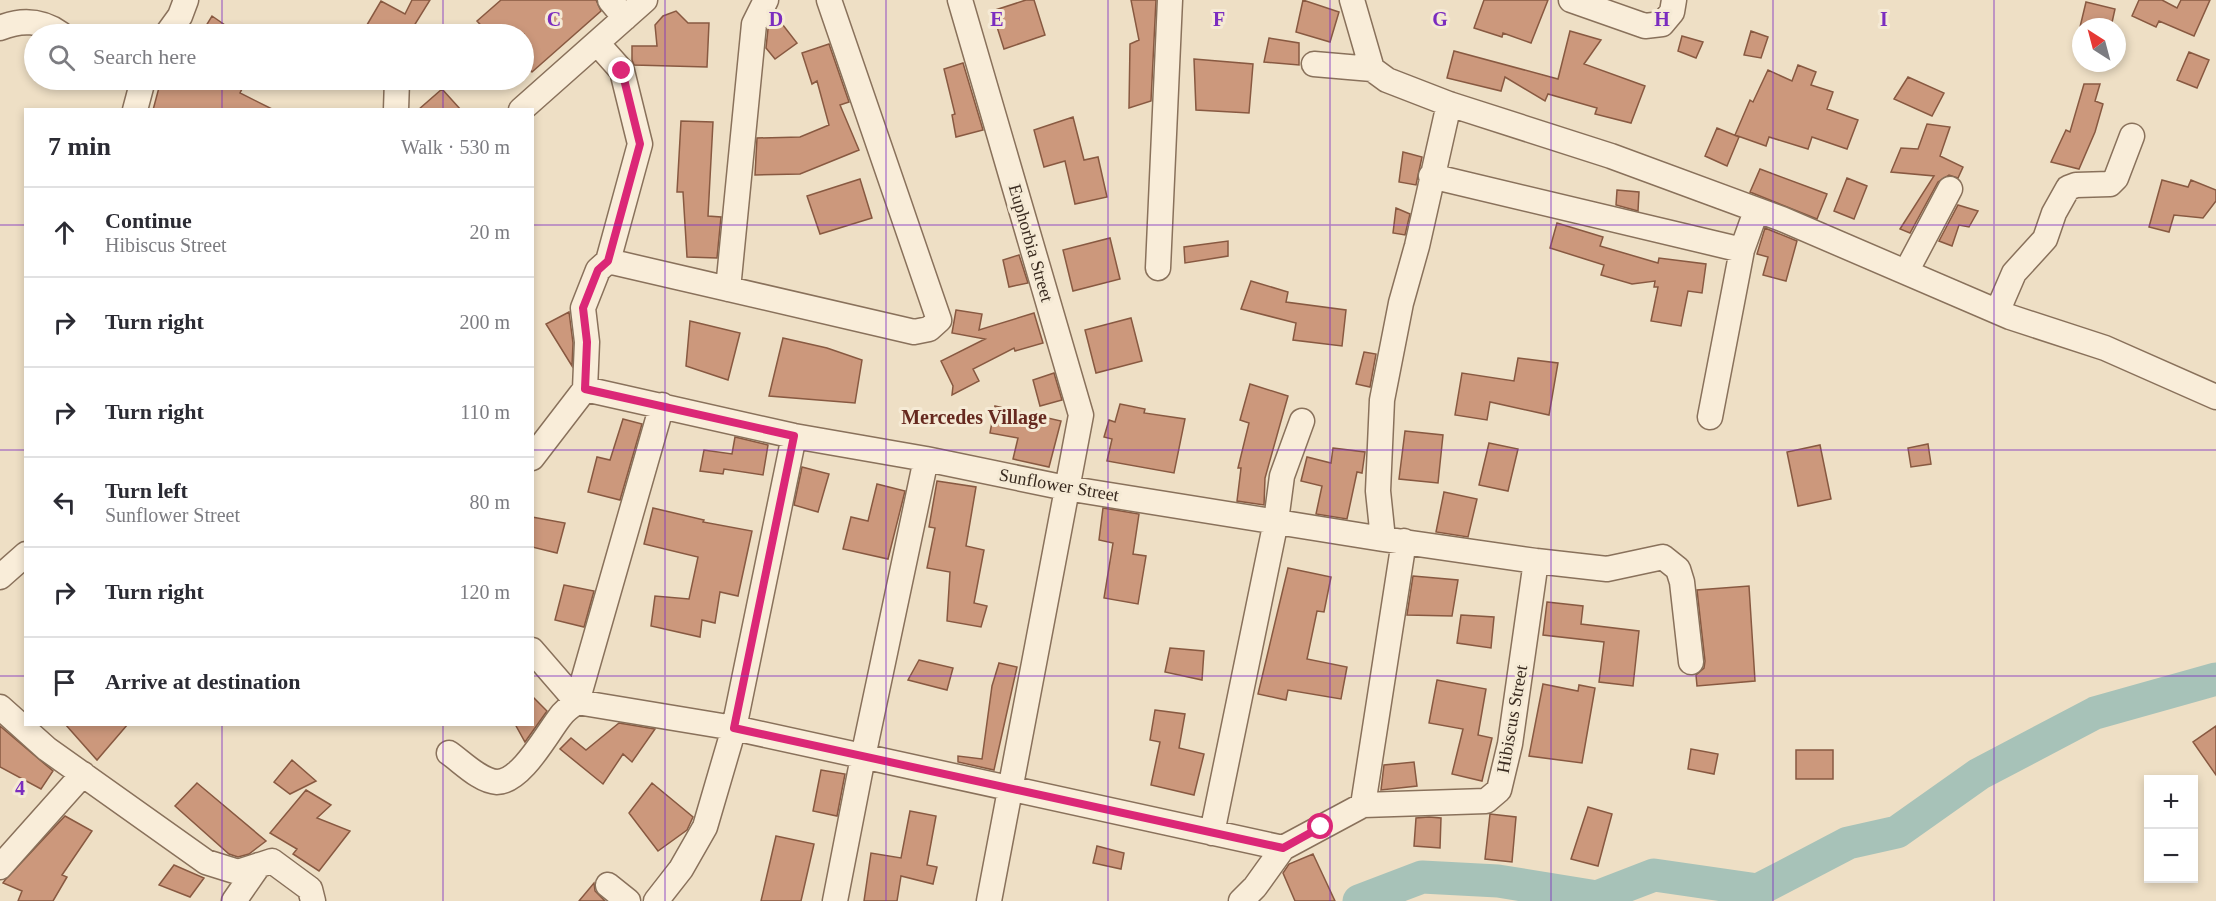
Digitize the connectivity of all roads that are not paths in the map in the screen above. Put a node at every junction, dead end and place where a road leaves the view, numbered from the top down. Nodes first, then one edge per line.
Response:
1 (186, 0) edge
2 (645, 0) edge
3 (766, 0) edge
4 (829, 0) edge
5 (960, 0) edge
6 (1170, 0) edge
7 (1352, 0) edge
8 (1571, 0) edge
9 (1674, 0) edge
10 (617, 9) edge
11 (44, 24) edge
12 (174, 24) edge
13 (0, 28) edge
14 (597, 43) junction
15 (1314, 64) dead end
16 (1372, 69) junction
17 (137, 90) edge
18 (397, 90) edge
19 (1449, 104) junction
20 (135, 108) edge
21 (396, 108) edge
22 (523, 108) edge
23 (2132, 136) dead end
24 (1431, 176) junction
25 (1950, 189) dead end
26 (1756, 211) junction
27 (1742, 250) junction
28 (608, 261) junction
29 (1158, 268) dead end
30 (1906, 272) junction
31 (728, 289) junction
32 (1998, 310) junction
33 (585, 389) junction
34 (2216, 397) edge
35 (662, 405) junction
36 (1710, 417) dead end
37 (1302, 421) dead end
38 (794, 436) junction
39 (534, 455) edge
40 (926, 459) junction
41 (1066, 488) junction
42 (1276, 521) junction
43 (1393, 540) junction
44 (24, 557) edge
45 (1536, 561) junction
46 (0, 577) edge
47 (534, 652) edge
48 (1691, 662) dead end
49 (577, 702) junction
50 (0, 707) edge
51 (734, 728) junction
52 (449, 753) dead end
53 (863, 757) junction
54 (83, 774) junction
55 (1010, 789) junction
56 (1363, 805) junction
57 (1212, 833) junction
58 (1283, 848) junction
59 (259, 865) junction
60 (0, 867) edge
61 (608, 885) dead end
62 (234, 901) edge
63 (313, 901) edge
64 (628, 901) edge
65 (656, 901) edge
66 (836, 901) edge
67 (988, 901) edge
68 (1241, 901) edge

1 - 12 street
2 - 10 street
3 - 31 street
4 - 31 street
5 - 41 street, Euphorbia Street
6 - 29 street
7 - 16 street
8 - 9 street
10 - 14 street
11 - 13 street
14 - 22 street
14 - 28 street
15 - 16 street
16 - 19 street
17 - 20 street
18 - 21 street
19 - 24 street
19 - 26 street
23 - 32 street
24 - 27 street
24 - 43 street
25 - 30 street
26 - 27 street
26 - 30 street
27 - 36 street
28 - 31 street
28 - 33 street
30 - 32 street
32 - 34 street
33 - 35 street, Sunflower Street
33 - 39 street
35 - 38 street, Sunflower Street
35 - 49 street
37 - 42 street
38 - 40 street, Sunflower Street
38 - 51 street
40 - 41 street, Sunflower Street
40 - 53 street
41 - 42 street, Sunflower Street
41 - 55 street, Euphorbia Street
42 - 43 street, Sunflower Street
42 - 57 street
43 - 45 street, Sunflower Street
43 - 56 street
44 - 46 street
45 - 48 street, Sunflower Street
45 - 56 street, Hibiscus Street
47 - 49 street
49 - 51 street
49 - 52 street
50 - 54 street
51 - 53 street
51 - 65 street
53 - 55 street
53 - 66 street
54 - 59 street
54 - 60 street
55 - 57 street
55 - 67 street, Euphorbia Street
56 - 58 street, Hibiscus Street
57 - 58 street
58 - 68 street
59 - 62 street
59 - 63 street
61 - 64 street

